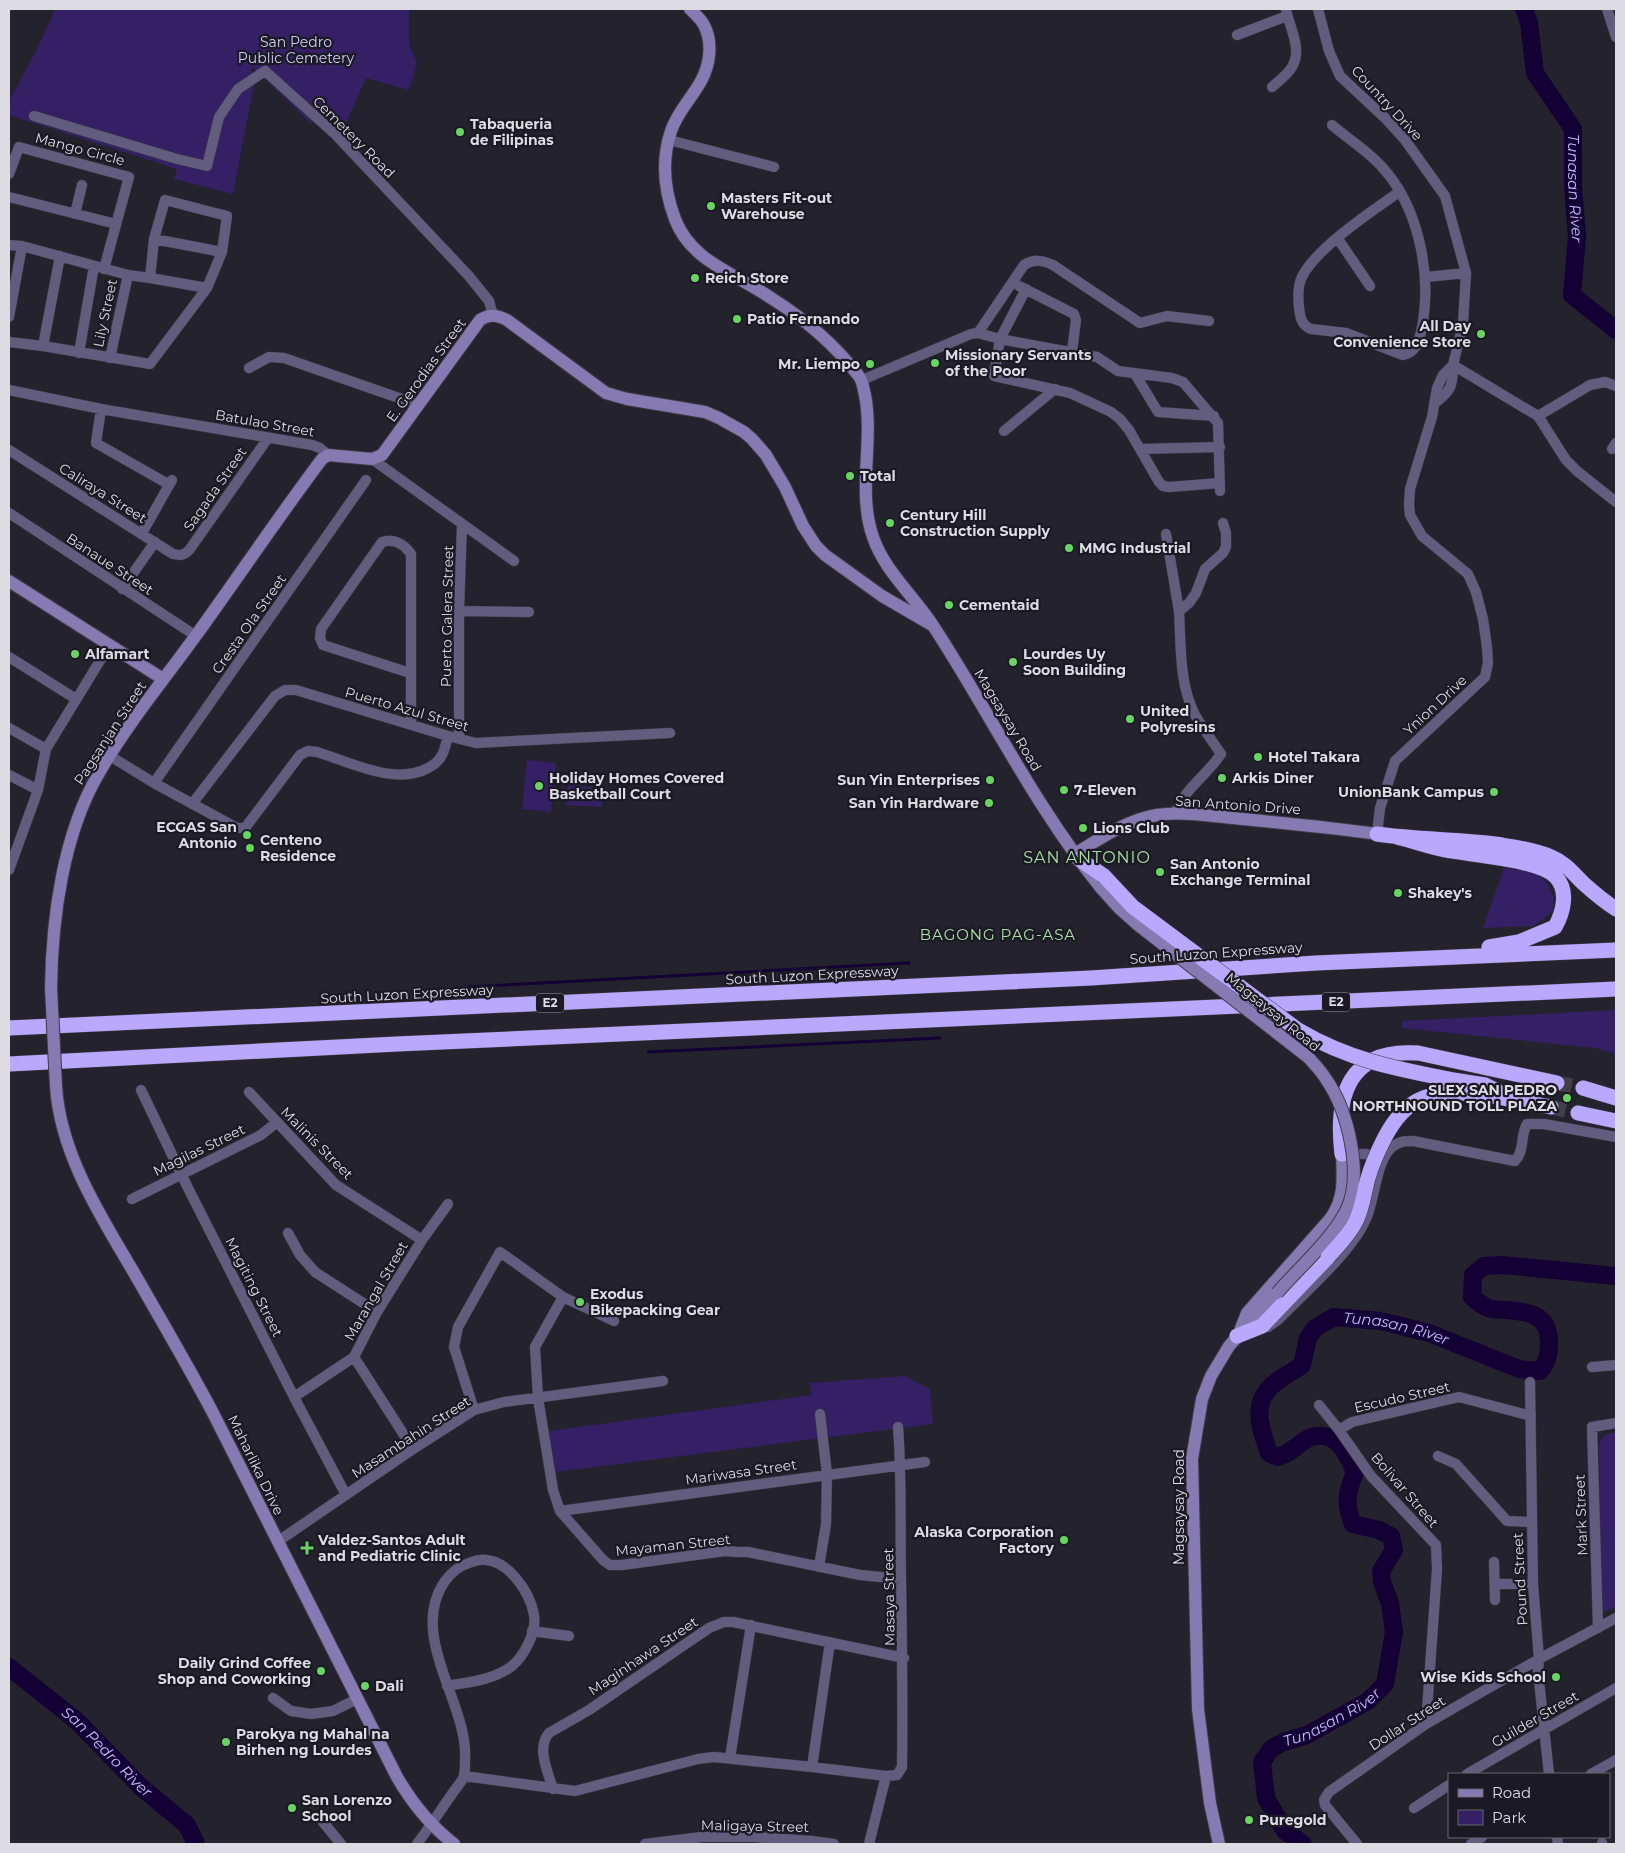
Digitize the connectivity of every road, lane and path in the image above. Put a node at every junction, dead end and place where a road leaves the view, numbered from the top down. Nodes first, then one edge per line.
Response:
1 (690, 9) edge
2 (1318, 9) edge
3 (1607, 9) edge
4 (1287, 12) edge
5 (1237, 35) dead end
6 (1616, 37) edge
7 (1272, 87) dead end
8 (34, 116) dead end
9 (1332, 125) dead end
10 (668, 140) junction
11 (774, 167) dead end
12 (9, 174) edge
13 (82, 184) dead end
14 (1399, 192) junction
15 (9, 197) edge
16 (75, 214) junction
17 (116, 224) junction
18 (154, 239) junction
19 (1338, 239) junction
20 (9, 245) edge
21 (22, 246) junction
22 (222, 252) junction
23 (60, 256) junction
24 (99, 267) junction
25 (1466, 273) junction
26 (128, 275) junction
27 (1426, 277) junction
28 (150, 278) junction
29 (1370, 286) dead end
30 (207, 288) junction
31 (493, 315) junction
32 (9, 317) edge
33 (1208, 321) dead end
34 (978, 333) junction
35 (1000, 339) junction
36 (9, 342) edge
37 (43, 346) junction
38 (1072, 352) junction
39 (80, 353) junction
40 (110, 358) junction
41 (1453, 365) junction
42 (249, 368) dead end
43 (1135, 374) junction
44 (862, 380) junction
45 (1440, 382) joint
46 (1616, 386) edge
47 (1055, 389) junction
48 (9, 390) edge
49 (1435, 403) junction
50 (419, 405) junction
51 (101, 409) junction
52 (1214, 416) junction
53 (1538, 416) junction
54 (1004, 431) dead end
55 (268, 438) junction
56 (1220, 447) junction
57 (1140, 449) junction
58 (9, 450) edge
59 (328, 455) junction
60 (372, 459) junction
61 (366, 480) dead end
62 (1616, 502) edge
63 (9, 513) edge
64 (1223, 523) dead end
65 (462, 524) junction
66 (142, 533) junction
67 (1166, 534) dead end
68 (156, 542) junction
69 (183, 554) joint
70 (514, 561) dead end
71 (9, 581) edge
72 (122, 588) junction
73 (459, 611) junction
74 (1179, 611) junction
75 (529, 612) dead end
76 (932, 625) junction
77 (196, 636) junction
78 (110, 646) junction
79 (9, 657) edge
80 (410, 673) junction
81 (163, 679) junction
82 (76, 699) junction
83 (411, 724) junction
84 (9, 728) edge
85 (670, 733) dead end
86 (448, 736) junction
87 (459, 739) junction
88 (46, 749) junction
89 (110, 756) junction
90 (9, 775) edge
91 (154, 783) junction
92 (38, 790) junction
93 (192, 804) junction
94 (1174, 814) junction
95 (1377, 834) junction
96 (1397, 837) junction
97 (1077, 856) junction
98 (9, 870) edge
99 (1103, 882) junction
100 (1616, 909) edge
101 (1616, 950) edge
102 (1430, 957) junction
103 (1616, 989) edge
104 (1582, 991) junction
105 (1616, 993) edge
106 (9, 1028) edge
107 (9, 1064) edge
108 (1557, 1082) tunnel mouth
109 (56, 1086) joint
110 (1583, 1088) tunnel mouth
111 (141, 1090) dead end
112 (249, 1092) dead end
113 (1616, 1098) edge
114 (1512, 1100) junction
115 (1552, 1107) tunnel mouth
116 (1578, 1113) tunnel mouth
117 (1616, 1121) edge
118 (277, 1122) junction
119 (1616, 1138) edge
120 (1342, 1154) junction
121 (1385, 1158) junction
122 (182, 1174) junction
123 (132, 1199) dead end
124 (448, 1204) dead end
125 (288, 1233) dead end
126 (422, 1240) junction
127 (563, 1297) junction
128 (378, 1312) junction
129 (614, 1321) dead end
130 (1233, 1341) junction
131 (354, 1357) junction
132 (1616, 1365) edge
133 (1592, 1367) dead end
134 (663, 1380) dead end
135 (1530, 1382) dead end
136 (294, 1397) junction
137 (538, 1398) junction
138 (1319, 1405) dead end
139 (474, 1410) junction
140 (820, 1414) dead end
141 (1530, 1416) junction
142 (1616, 1424) edge
143 (898, 1427) dead end
144 (1339, 1430) junction
145 (413, 1449) junction
146 (1438, 1456) dead end
147 (925, 1462) dead end
148 (901, 1464) junction
149 (827, 1474) junction
150 (346, 1495) junction
151 (560, 1511) junction
152 (1531, 1522) junction
153 (277, 1542) junction
154 (1494, 1562) dead end
155 (819, 1567) junction
156 (901, 1579) junction
157 (1495, 1584) junction
158 (1533, 1584) junction
159 (1495, 1600) dead end
160 (1616, 1618) edge
161 (751, 1625) junction
162 (1598, 1628) junction
163 (532, 1631) junction
164 (569, 1636) dead end
165 (830, 1642) junction
166 (904, 1658) junction
167 (1539, 1659) junction
168 (447, 1686) junction
169 (1616, 1688) edge
170 (273, 1698) dead end
171 (357, 1699) junction
172 (1426, 1724) junction
173 (1544, 1729) junction
174 (730, 1758) junction
175 (1616, 1760) edge
176 (812, 1767) junction
177 (1469, 1773) edge
178 (1549, 1773) edge
179 (1593, 1773) edge
180 (464, 1776) junction
181 (886, 1776) junction
182 (1448, 1786) edge
183 (553, 1789) junction
184 (1414, 1808) dead end
185 (323, 1822) dead end
186 (432, 1824) junction
187 (703, 1841) edge
188 (341, 1844) edge
189 (417, 1844) edge
190 (454, 1844) edge
191 (646, 1844) edge
192 (834, 1844) edge
193 (870, 1844) edge
194 (1219, 1844) edge
195 (1357, 1844) edge

1 - 10 street
2 - 25 street, Country Drive
3 - 6 street
4 - 5 street
4 - 7 street
8 - 31 street, Cemetery Road
9 - 14 street
10 - 11 street
10 - 44 street
12 - 17 street, Mango Circle
13 - 16 street
14 - 19 street
14 - 27 street
15 - 16 street
16 - 17 street
17 - 24 street, Mango Circle
18 - 22 street
18 - 22 street
18 - 28 street
19 - 27 street
19 - 29 street
20 - 21 street
21 - 23 street
21 - 32 street
22 - 30 street
23 - 24 street
23 - 37 street
24 - 26 street
24 - 39 street, Mango Circle
25 - 27 street
25 - 41 street, Country Drive
26 - 28 street
26 - 40 street, Lily Street
28 - 30 street
30 - 40 street
31 - 50 street, E. Gerodias Street
31 - 76 street
33 - 34 street
34 - 35 street
34 - 44 street
35 - 38 street
35 - 38 street
35 - 47 street
36 - 37 street
37 - 39 street
38 - 43 street
39 - 40 street
41 - 45 street, Country Drive
41 - 49 street
41 - 53 street
42 - 50 street
43 - 52 street
43 - 52 street
44 - 76 street, Magsaysay Road
45 - 49 street, Ynion Drive
46 - 53 street
47 - 54 street
47 - 57 street
48 - 51 street, Batulao Street
49 - 95 street, Ynion Drive
50 - 60 street, E. Gerodias Street
51 - 55 street, Batulao Street
51 - 66 street
52 - 56 street
53 - 62 street
55 - 59 street, Batulao Street
55 - 69 street, Sagada Street
56 - 57 street
56 - 57 street
58 - 66 street, Caliraya Street
59 - 60 street, Batulao Street
59 - 77 street, Pagsanjan Street
60 - 65 street
61 - 91 street, Cresta Ola Street
63 - 72 street, Banaue Street
64 - 74 street
65 - 70 street
65 - 73 street, Puerto Galera Street
66 - 68 street, Caliraya Street
67 - 74 street
68 - 69 street, Caliraya Street
68 - 72 street
71 - 78 street
72 - 77 street, Banaue Street
73 - 75 street
73 - 87 street, Puerto Galera Street
74 - 94 street
76 - 97 street, Magsaysay Road
77 - 81 street, Pagsanjan Street
78 - 81 street
78 - 82 street
79 - 82 street
80 - 80 street
80 - 83 street
81 - 89 street, Pagsanjan Street
82 - 88 street
83 - 86 street, Puerto Azul Street
83 - 93 street, Puerto Azul Street
84 - 88 street
85 - 87 street, Puerto Azul Street
86 - 87 street, Puerto Azul Street
86 - 93 street
88 - 92 street
89 - 91 street
89 - 109 street, Pagsanjan Street, bridge
90 - 92 street
91 - 93 street
92 - 98 street
94 - 95 street, San Antonio Drive
94 - 97 street, San Antonio Drive
95 - 96 highway
96 - 100 highway
96 - 102 highway
97 - 99 highway
99 - 114 highway, bridge
99 - 130 street, Magsaysay Road, bridge
101 - 102 highway, South Luzon Expressway / E2
102 - 106 highway, South Luzon Expressway / E2
103 - 104 highway, E2
104 - 105 highway
104 - 107 highway, E2
108 - 120 highway
109 - 153 street, Maharlika Drive
110 - 113 highway
111 - 122 street, Magiting Street
112 - 118 street, Malinis Street
114 - 115 highway
114 - 130 highway, bridge
116 - 117 highway
118 - 122 street, Magilas Street
118 - 126 street, Malinis Street
119 - 121 street
120 - 121 street
120 - 130 street
121 - 130 street
122 - 123 street, Magilas Street
122 - 136 street, Magiting Street
124 - 126 street, Marangal Street
125 - 128 street
126 - 128 street, Marangal Street
127 - 129 street
127 - 137 street, Mayaman Street
127 - 139 street
128 - 131 street, Marangal Street
130 - 194 street, Magsaysay Road
131 - 136 street, Marangal Street
131 - 145 street
132 - 133 street
134 - 137 street, Masambahin Street
135 - 141 street, Pound Street
136 - 150 street, Magiting Street
137 - 139 street, Masambahin Street
137 - 151 street, Mayaman Street
138 - 144 street, Bolivar Street
139 - 145 street, Masambahin Street
140 - 149 street
141 - 144 street, Escudo Street
141 - 152 street, Pound Street
142 - 162 street, Mark Street
143 - 148 street, Masaya Street
144 - 172 street, Bolivar Street
145 - 150 street, Masambahin Street
146 - 152 street
147 - 148 street, Mariwasa Street
148 - 149 street, Mariwasa Street
148 - 156 street, Masaya Street
149 - 151 street, Mariwasa Street
149 - 155 street
150 - 153 street, Masambahin Street
151 - 155 street, Mayaman Street
152 - 158 street, Pound Street
153 - 171 street, Maharlika Drive
154 - 157 street
155 - 156 street, Mayaman Street
156 - 166 street, Masaya Street
157 - 158 street
157 - 159 street
158 - 167 street, Pound Street
160 - 162 street, Dollar Street
161 - 165 street, Maginhawa Street
161 - 174 street
161 - 183 street, Maginhawa Street
162 - 167 street, Dollar Street
163 - 164 street
163 - 168 street
163 - 168 street
165 - 166 street, Maginhawa Street
165 - 176 street
166 - 181 street, Masaya Street
167 - 172 street, Dollar Street
167 - 173 street, Pound Street
168 - 180 street
169 - 173 street, Guilder Street
170 - 171 street
171 - 186 street, Maharlika Drive
172 - 195 street, Dollar Street
173 - 177 street, Guilder Street
173 - 178 street, Pound Street
174 - 176 street
174 - 183 street
175 - 179 street
176 - 181 street
180 - 183 street
180 - 186 street
181 - 193 street
182 - 184 street
185 - 188 street
186 - 189 street
186 - 190 street, Maharlika Drive
187 - 191 street, Maligaya Street
187 - 192 street, Maligaya Street

